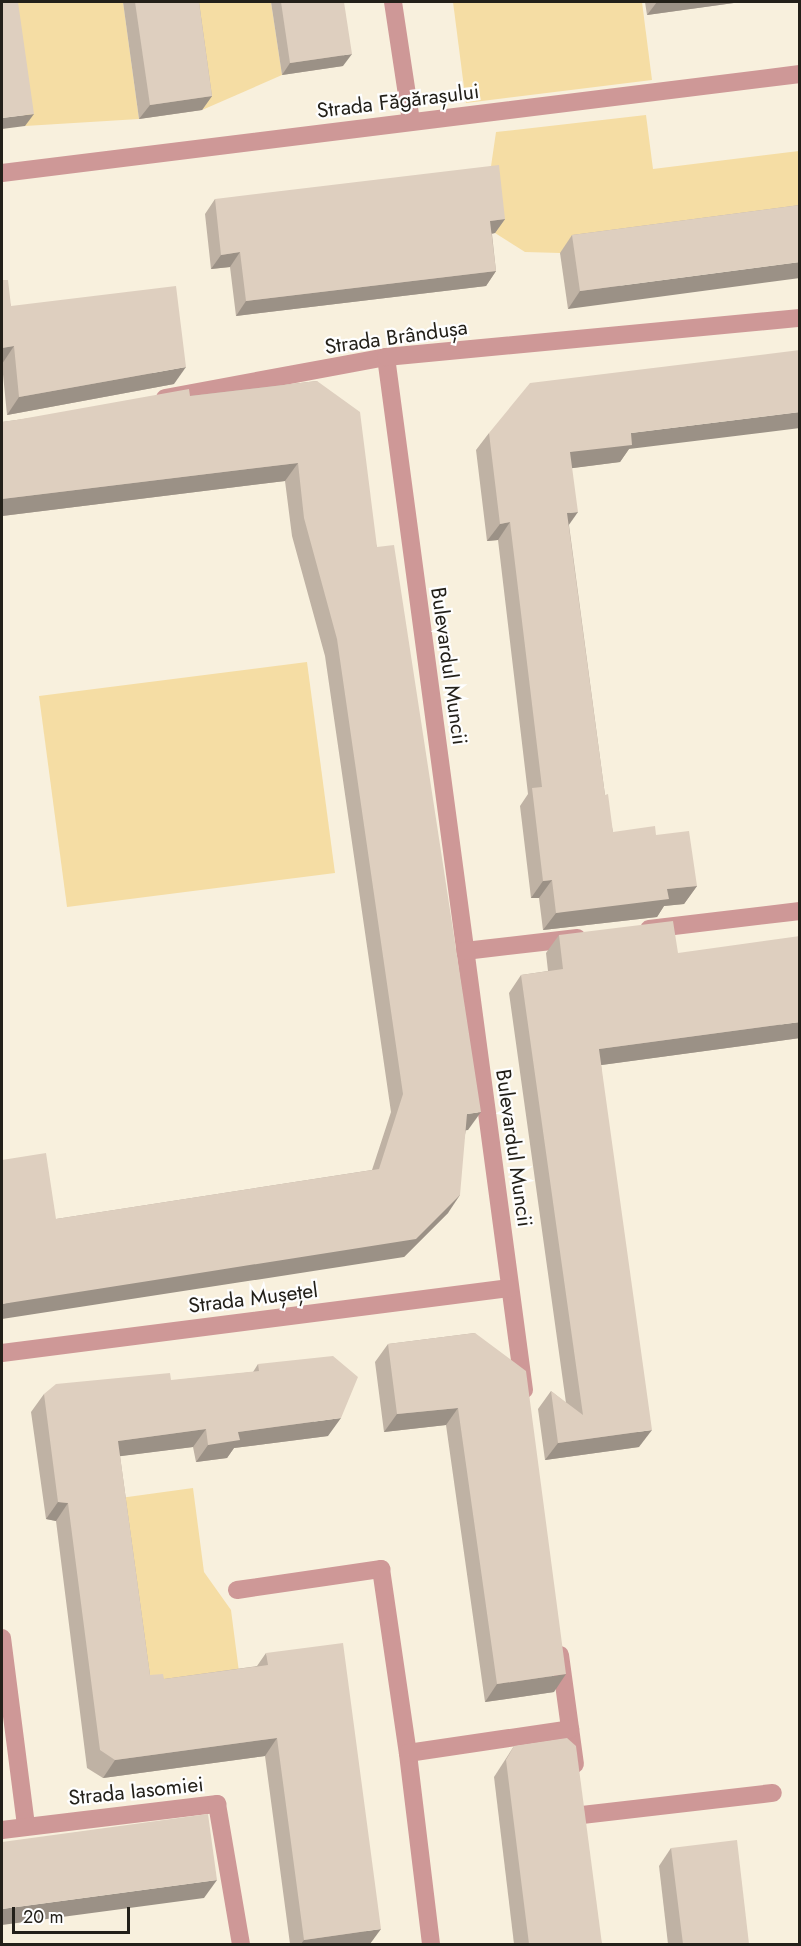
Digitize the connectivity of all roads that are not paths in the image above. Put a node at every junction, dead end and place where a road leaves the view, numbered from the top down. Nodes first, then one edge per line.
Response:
1 (393, 2) edge
2 (800, 74) edge
3 (411, 121) junction
4 (2, 173) edge
5 (800, 318) edge
6 (386, 357) junction
7 (141, 402) edge
8 (800, 911) edge
9 (627, 932) edge
10 (592, 936) edge
11 (465, 951) junction
12 (510, 1288) junction
13 (2, 1353) edge
14 (526, 1404) edge
15 (237, 1590) dead end
16 (557, 1636) edge
17 (2, 1638) edge
18 (570, 1729) junction
19 (408, 1753) junction
20 (773, 1793) dead end
21 (582, 1815) junction
22 (26, 1826) junction
23 (2, 1830) edge
24 (585, 1839) edge
25 (241, 1944) edge
26 (431, 1944) edge

1 - 3 street
2 - 3 street, Strada Făgărașului
3 - 4 street, Strada Făgărașului
5 - 6 street, Strada Brândușa
6 - 7 street, Strada Brândușa
6 - 11 street, Bulevardul Muncii
8 - 9 street
10 - 11 street
11 - 12 street, Bulevardul Muncii
12 - 13 street, Strada Mușețel
12 - 14 street, Bulevardul Muncii
15 - 19 street
16 - 18 street
17 - 22 street
18 - 19 street
18 - 21 street
19 - 26 street
20 - 21 street
21 - 24 street
22 - 23 street, Strada Iasomiei
22 - 25 street, Strada Iasomiei

